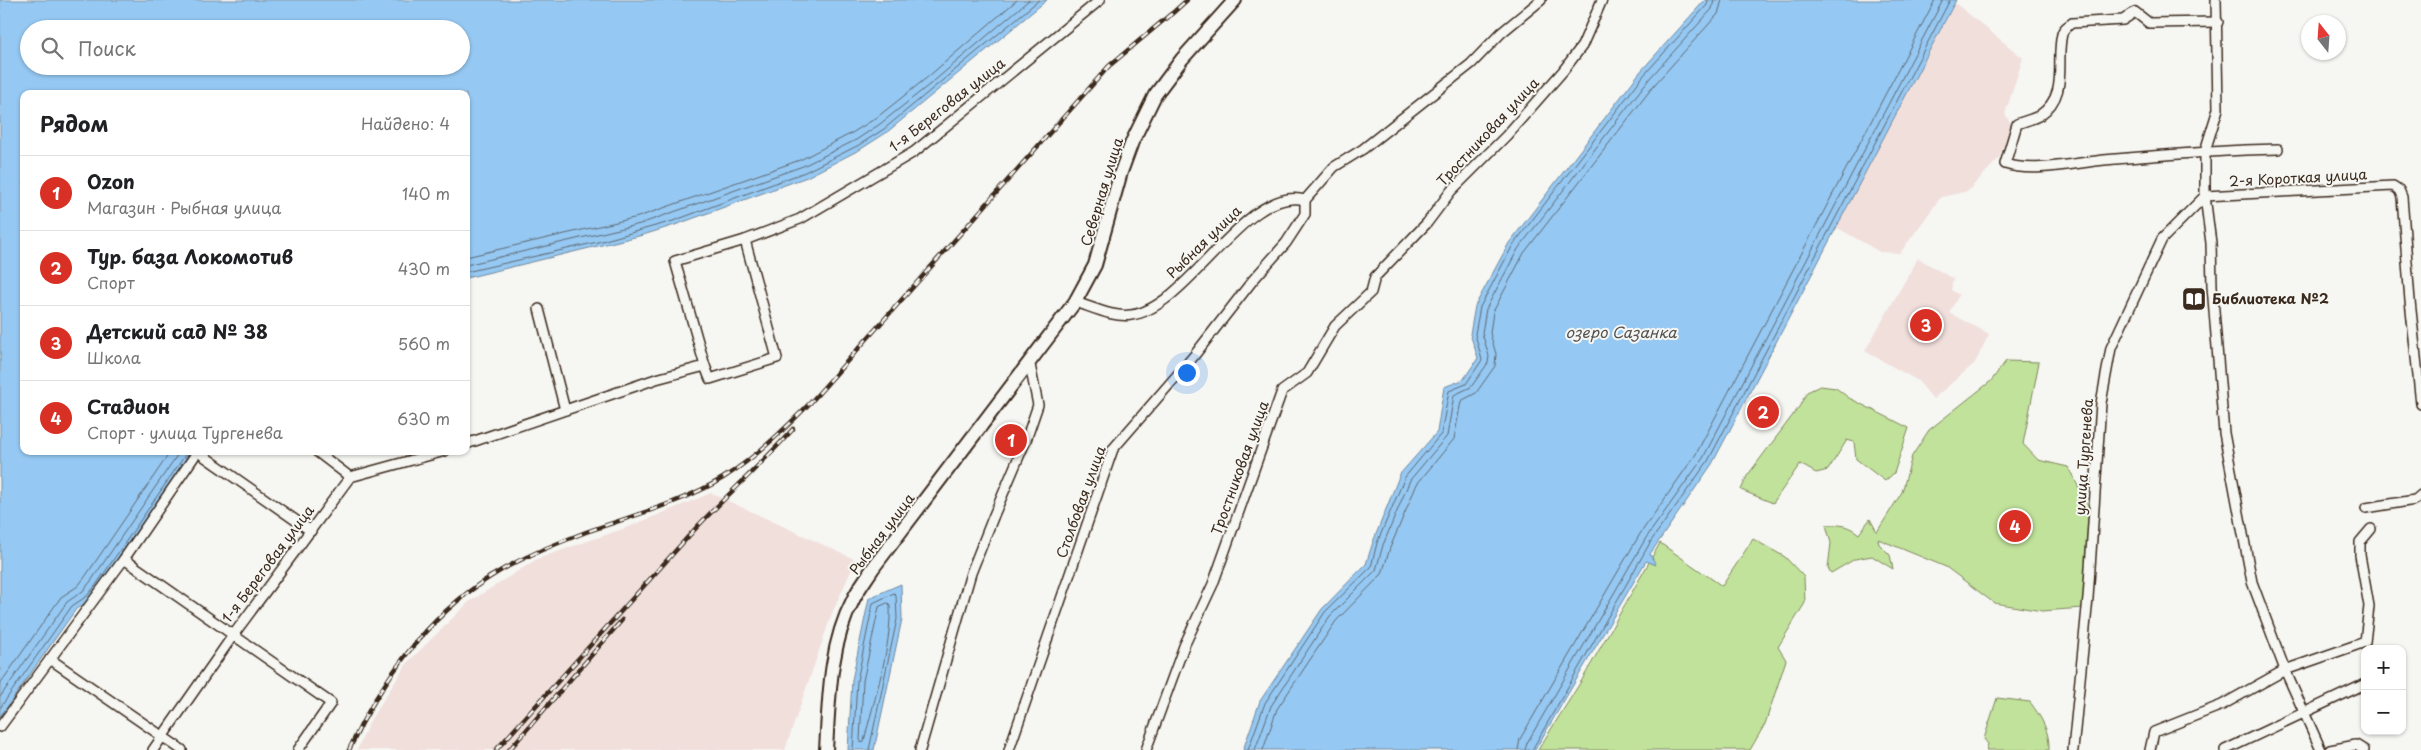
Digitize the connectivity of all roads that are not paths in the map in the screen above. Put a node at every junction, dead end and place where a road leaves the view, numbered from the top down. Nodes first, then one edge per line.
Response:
1 (1100, 0) edge
2 (1236, 0) edge
3 (1541, 0) edge
4 (1602, 0) edge
5 (2216, 0) edge
6 (2218, 22) junction
7 (2278, 149) dead end
8 (2205, 151) junction
9 (2205, 196) junction
10 (1305, 200) junction
11 (745, 240) junction
12 (1076, 302) junction
13 (539, 309) dead end
14 (1030, 365) junction
15 (705, 366) junction
16 (2421, 404) edge
17 (564, 410) junction
18 (470, 443) edge
19 (196, 455) edge
20 (202, 455) edge
21 (321, 455) edge
22 (430, 455) edge
23 (350, 476) junction
24 (2421, 495) edge
25 (2366, 508) dead end
26 (2371, 529) dead end
27 (311, 531) junction
28 (124, 559) junction
29 (234, 634) junction
30 (2365, 645) edge
31 (2361, 647) edge
32 (50, 658) junction
33 (2285, 670) junction
34 (2361, 686) edge
35 (2305, 712) junction
36 (0, 727) edge
37 (163, 736) junction
38 (153, 750) edge
39 (182, 750) edge
40 (298, 750) edge
41 (826, 750) edge
42 (920, 750) edge
43 (1008, 750) edge
44 (1146, 750) edge
45 (2073, 750) edge
46 (2150, 750) edge
47 (2225, 750) edge
48 (2321, 750) edge
49 (2330, 750) edge
50 (2364, 750) edge

1 - 11 street, 1-я Береговая улица
2 - 12 street, Северная улица
3 - 10 street
4 - 44 street, Тростниковая улица
5 - 6 street
6 - 8 street
6 - 8 street
7 - 8 street
8 - 9 street
9 - 16 street, 2-я Короткая улица
9 - 33 street
9 - 45 street, улица Тургенева
10 - 12 street, Рыбная улица
10 - 43 street, Столбовая улица
11 - 15 street, 1-я Береговая улица
11 - 15 street
12 - 14 street, Рыбная улица
13 - 17 street
14 - 41 street, Рыбная улица
14 - 42 street
15 - 17 street
17 - 18 street
19 - 28 street
20 - 27 street
21 - 23 street
22 - 23 street
23 - 27 street, 1-я Береговая улица
24 - 25 street
26 - 30 street
27 - 29 street, 1-я Береговая улица
28 - 29 street
28 - 32 street
29 - 37 street, 1-я Береговая улица
29 - 40 street
31 - 33 street
32 - 36 street
32 - 37 street
33 - 35 street
33 - 46 street
34 - 35 street
35 - 47 street
35 - 48 street
37 - 38 street, 1-я Береговая улица
37 - 39 street
49 - 50 street

